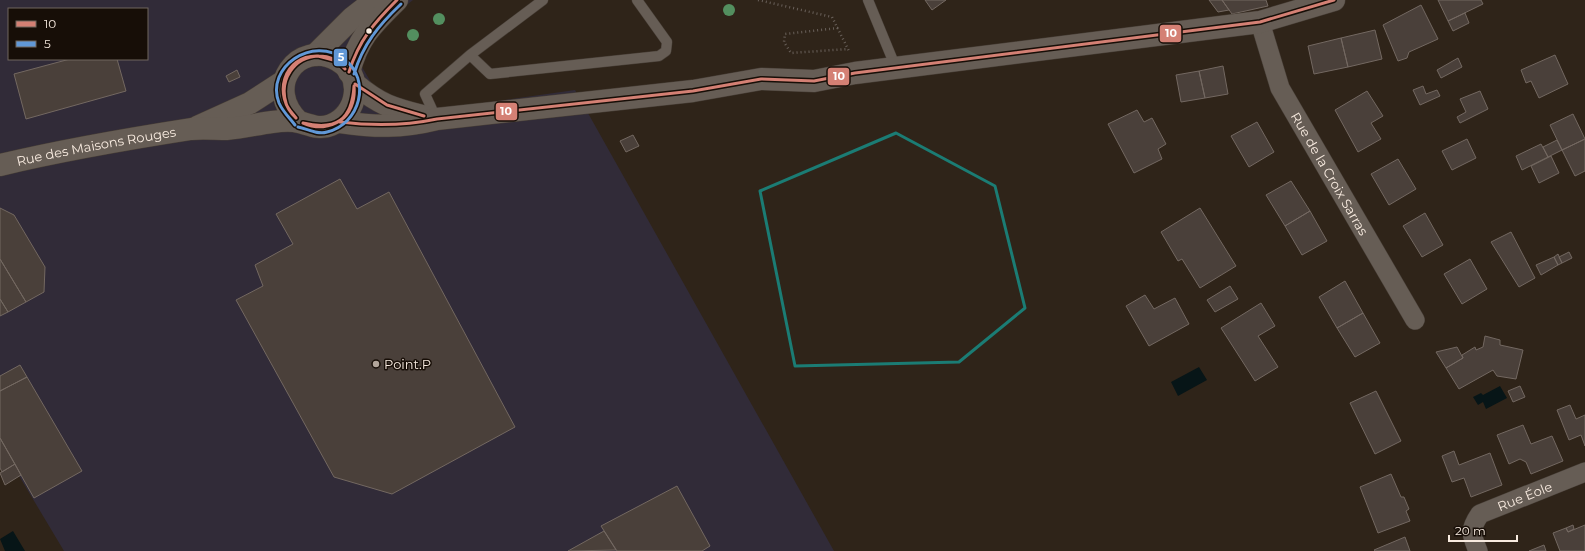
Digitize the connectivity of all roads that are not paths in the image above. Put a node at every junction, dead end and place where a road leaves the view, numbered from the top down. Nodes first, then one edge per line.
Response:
1 (375, 0) edge
2 (397, 0) edge
3 (543, 0) edge
4 (637, 0) edge
5 (868, 0) edge
6 (1334, 0) edge
7 (1260, 22) junction
8 (315, 55) junction
9 (470, 55) junction
10 (896, 68) junction
11 (352, 78) junction
12 (284, 81) junction
13 (437, 119) junction
14 (298, 122) junction
15 (340, 122) junction
16 (193, 129) junction
17 (0, 165) edge
18 (1415, 320) dead end
19 (1585, 472) edge
20 (1478, 551) edge

1 - 8 street
2 - 11 street
3 - 9 lane
4 - 9 lane
5 - 10 lane
6 - 7 street
7 - 10 street
7 - 18 street, Rue de la Croix Sarras
8 - 11 street
8 - 12 street
9 - 13 lane
10 - 13 street
11 - 13 street
11 - 15 street
12 - 14 street
12 - 16 street, Rue des Maisons Rouges
13 - 15 street
14 - 15 street
14 - 16 street, Rue des Maisons Rouges
16 - 17 street, Rue des Maisons Rouges
19 - 20 street, Rue Éole

